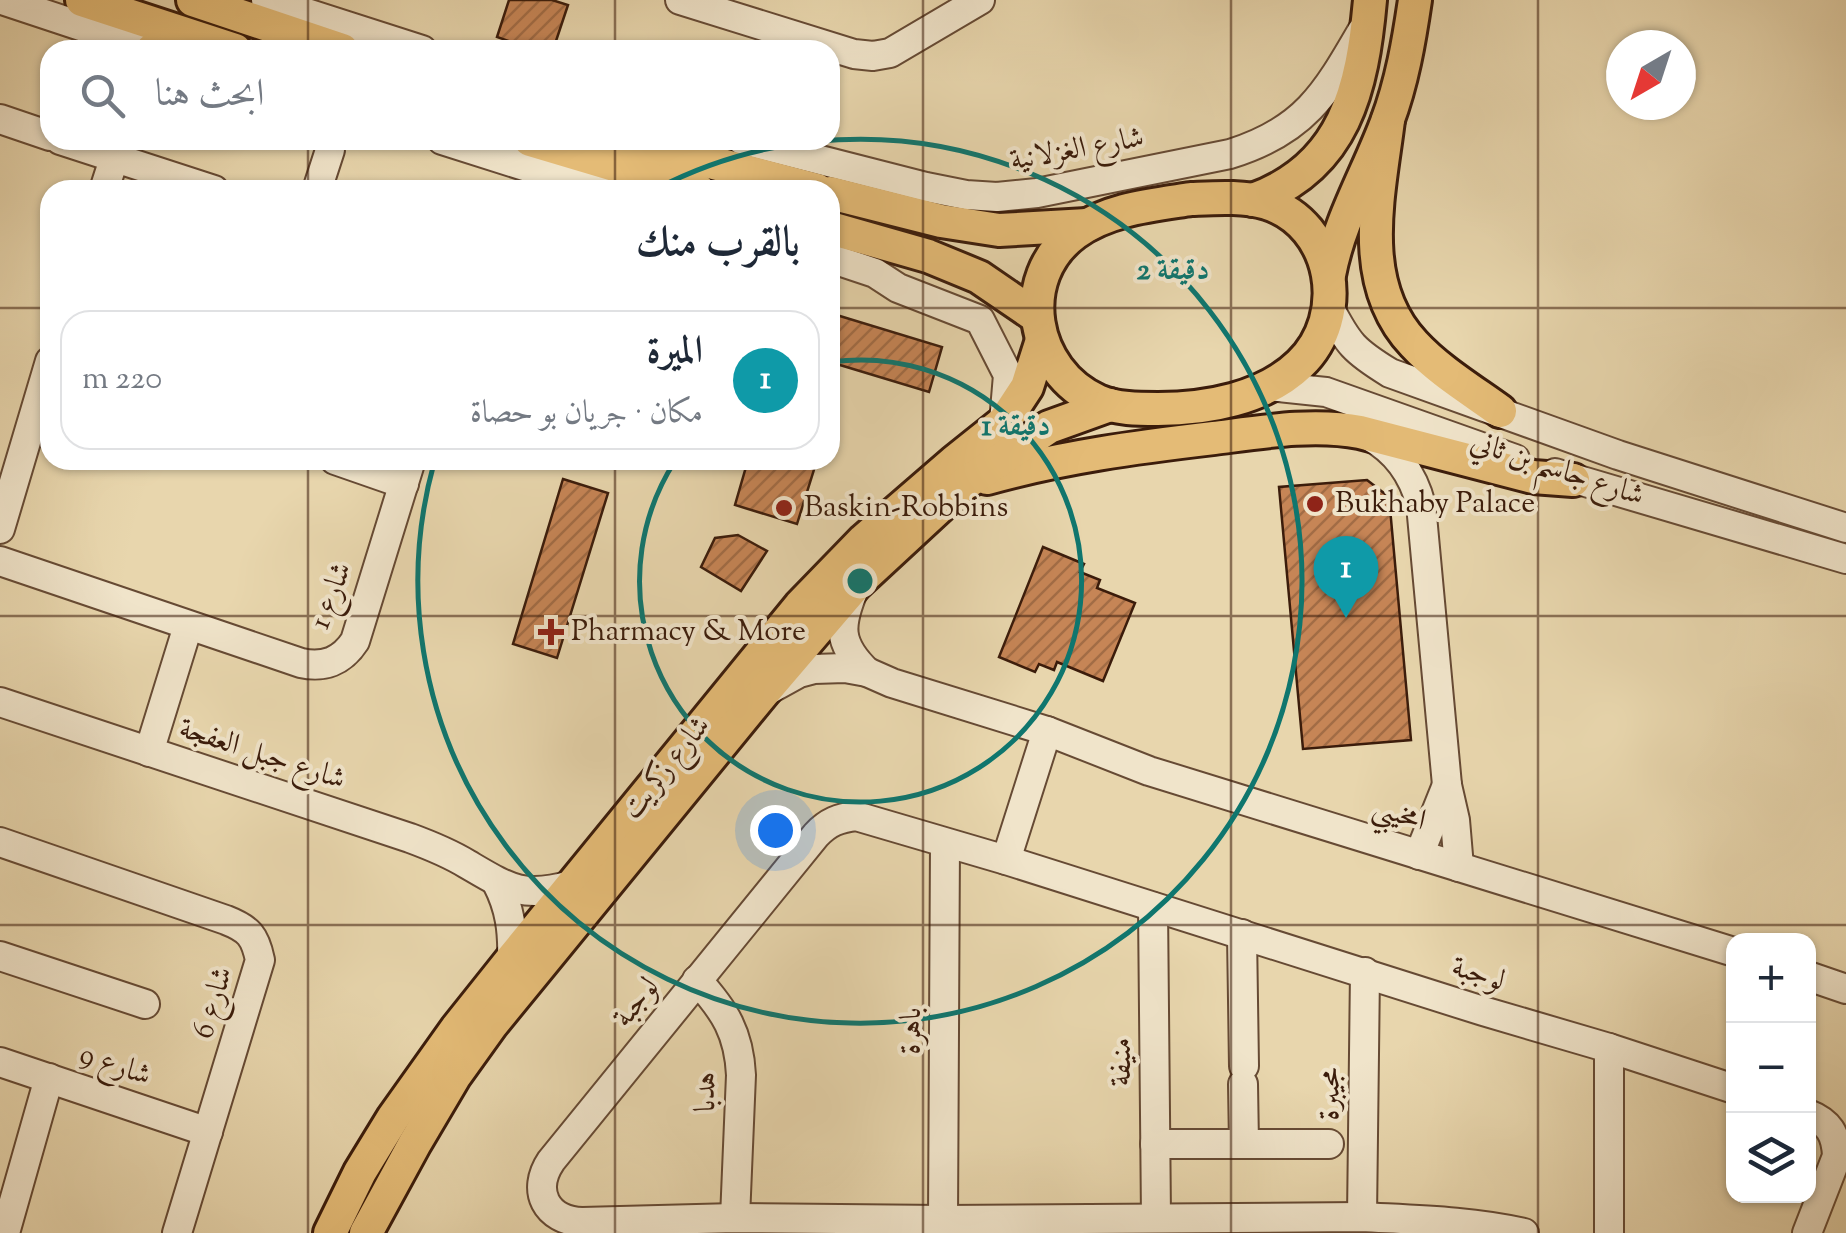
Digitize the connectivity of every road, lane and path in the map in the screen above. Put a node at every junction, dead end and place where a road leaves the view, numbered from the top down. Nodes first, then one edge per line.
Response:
1 (2, 0) edge
2 (82, 0) edge
3 (193, 0) edge
4 (336, 0) edge
5 (680, 0) edge
6 (980, 0) edge
7 (1415, 0) edge
8 (285, 3) edge
9 (1369, 11) edge
10 (345, 38) edge
11 (124, 40) edge
12 (205, 40) edge
13 (809, 40) edge
14 (840, 50) edge
15 (0, 119) edge
16 (1388, 120) junction
17 (40, 133) edge
18 (88, 150) edge
19 (332, 150) edge
20 (474, 150) edge
21 (582, 150) edge
22 (640, 150) edge
23 (781, 150) edge
24 (114, 159) junction
25 (660, 165) edge
26 (107, 180) edge
27 (182, 180) edge
28 (320, 180) edge
29 (568, 180) edge
30 (683, 180) edge
31 (754, 180) edge
32 (840, 196) edge
33 (1253, 200) junction
34 (1087, 225) junction
35 (840, 231) edge
36 (840, 261) edge
37 (1329, 291) junction
38 (1039, 328) junction
39 (1268, 386) junction
40 (40, 395) edge
41 (1110, 405) junction
42 (1500, 411) junction
43 (1004, 422) junction
44 (1360, 432) junction
45 (1454, 456) junction
46 (407, 472) edge
47 (1573, 480) junction
48 (963, 485) junction
49 (1420, 504) junction
50 (0, 528) edge
51 (1846, 528) edge
52 (1846, 559) edge
53 (0, 561) edge
54 (856, 584) junction
55 (188, 626) junction
56 (866, 672) junction
57 (762, 694) junction
58 (0, 702) edge
59 (1047, 731) junction
60 (149, 752) junction
61 (1447, 785) junction
62 (0, 842) edge
63 (945, 843) junction
64 (1419, 855) junction
65 (1006, 860) junction
66 (1458, 867) junction
67 (497, 883) junction
68 (571, 884) junction
69 (1154, 907) junction
70 (1242, 934) junction
71 (1726, 950) edge
72 (0, 956) edge
73 (512, 959) junction
74 (1365, 972) junction
75 (1816, 979) edge
76 (697, 980) junction
77 (1846, 989) edge
78 (144, 1004) dead end
79 (1609, 1048) junction
80 (0, 1062) edge
81 (50, 1078) junction
82 (1726, 1086) edge
83 (1816, 1117) edge
84 (208, 1132) junction
85 (1155, 1144) junction
86 (1244, 1144) junction
87 (1329, 1144) dead end
88 (1156, 1217) junction
89 (1362, 1217) junction
90 (734, 1218) junction
91 (944, 1220) junction
92 (5, 1233) edge
93 (177, 1233) edge
94 (330, 1233) edge
95 (366, 1233) edge
96 (1524, 1233) edge
97 (1609, 1233) edge
98 (1807, 1233) edge

1 - 11 street
2 - 12 main road
3 - 10 main road
4 - 10 street
5 - 13 street
6 - 14 street
7 - 16 main road
8 - 10 street
9 - 23 street, شارع الغزلانية
9 - 33 main road
15 - 17 street
16 - 37 main road
16 - 42 main road
18 - 24 street
19 - 28 street
20 - 29 street
21 - 25 main road
22 - 25 main road
24 - 26 street
24 - 27 street
25 - 30 main road
25 - 31 main road
32 - 34 main road
33 - 34 main road
33 - 37 main road
34 - 38 main road
35 - 38 main road
36 - 43 street
37 - 39 main road
37 - 42 street, شارع جاسم بن ثاني
38 - 41 main road
38 - 43 main road, شارع زكريت
39 - 41 main road
39 - 47 street, شارع جاسم بن ثاني
40 - 50 street
41 - 48 main road, شارع زكريت
42 - 51 street, شارع جاسم بن ثاني
43 - 68 main road, شارع زكريت
44 - 45 main road
44 - 48 main road
44 - 49 street
45 - 47 main road
45 - 49 street
46 - 55 street, شارع 1
47 - 52 street, شارع جاسم بن ثاني
48 - 54 main road, شارع زكريت
49 - 61 street
53 - 55 street, شارع 1
54 - 56 street
54 - 57 main road, شارع زكريت
55 - 60 street
56 - 57 street, امخيبي
56 - 59 street, امخيبي
57 - 95 main road, شارع زكريت
58 - 60 street, شارع جبل العفجة
59 - 64 street, امخيبي
59 - 65 street
60 - 67 street, شارع جبل العفجة
61 - 64 street
61 - 66 street
62 - 84 street, شارع 6
63 - 65 street, لوجبة
63 - 76 street, لوجبة
63 - 91 street, باهرة
64 - 66 street, امخيبي
65 - 69 street, لوجبة
66 - 71 street, امخيبي
67 - 68 street, شارع جبل العفجة
67 - 73 street
68 - 73 main road, شارع زكريت
69 - 70 street, لوجبة
69 - 85 street, منيفة
70 - 74 street, لوجبة
70 - 86 street
72 - 78 street
73 - 94 main road, شارع زكريت
74 - 79 street, لوجبة
74 - 89 street, مجيبرة
75 - 77 street
76 - 90 street, هدبا
76 - 90 street, لوجبة
79 - 82 street, لوجبة
79 - 97 street
80 - 81 street, شارع 9
81 - 84 street, شارع 9
81 - 92 street
83 - 98 street
84 - 93 street, شارع 6
85 - 86 street
85 - 88 street, منيفة
86 - 87 street
88 - 89 street, لوجبة
88 - 91 street, لوجبة
89 - 96 street, لوجبة
90 - 91 street, لوجبة

